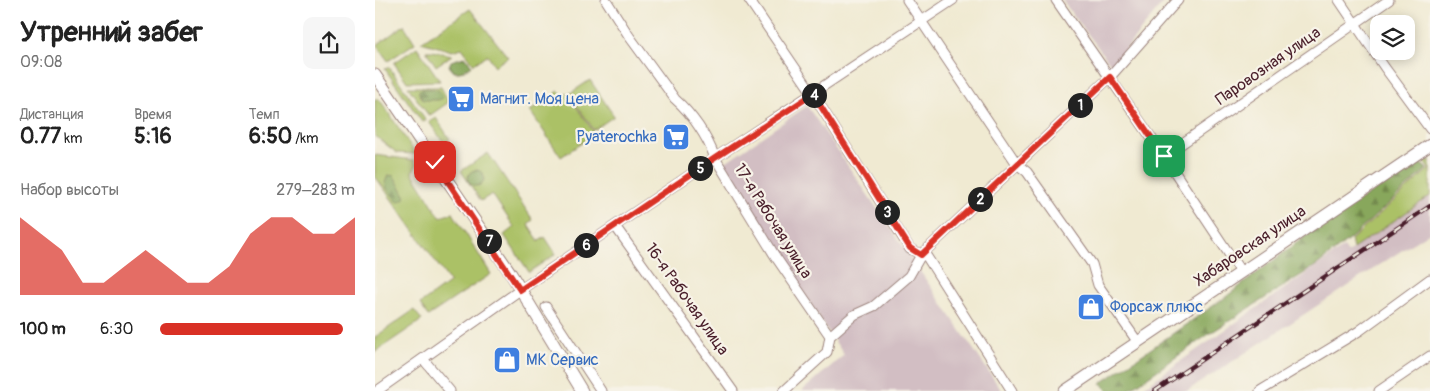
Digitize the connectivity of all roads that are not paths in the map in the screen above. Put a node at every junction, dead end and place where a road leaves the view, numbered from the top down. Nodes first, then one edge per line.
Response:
1 (606, 0) edge
2 (749, 0) edge
3 (907, 0) edge
4 (953, 0) edge
5 (1056, 0) edge
6 (1177, 0) edge
7 (1339, 0) edge
8 (1389, 0) edge
9 (922, 21) junction
10 (1356, 23) junction
11 (1110, 77) junction
12 (376, 80) edge
13 (813, 94) junction
14 (1430, 129) edge
15 (1430, 146) edge
16 (1164, 156) junction
17 (715, 158) junction
18 (1017, 164) junction
19 (615, 226) junction
20 (921, 255) junction
21 (1241, 272) junction
22 (1430, 279) edge
23 (520, 290) junction
24 (546, 307) dead end
25 (564, 334) junction
26 (830, 336) junction
27 (1137, 340) junction
28 (552, 342) junction
29 (1430, 356) edge
30 (423, 359) junction
31 (377, 391) edge
32 (450, 391) edge
33 (582, 391) edge
34 (601, 391) edge
35 (733, 391) edge
36 (784, 391) edge
37 (1012, 391) edge
38 (1065, 391) edge
39 (1260, 391) edge
40 (1379, 391) edge

1 - 17 street, 17-я Рабочая улица
2 - 13 street
3 - 9 street
4 - 9 street
5 - 11 street
6 - 11 street
7 - 10 street
8 - 10 street, Паровозная улица
9 - 13 street
9 - 18 street
10 - 14 street
10 - 16 street, Паровозная улица
11 - 16 street
11 - 18 street
12 - 23 main road
13 - 17 street
13 - 20 street
15 - 21 main road, Хабаровская улица
16 - 21 street
17 - 19 street
17 - 26 street, 17-я Рабочая улица
18 - 20 street
18 - 27 street
19 - 23 street
19 - 35 street, 16-я Рабочая улица
20 - 26 street
20 - 37 street
21 - 27 main road, Хабаровская улица
22 - 39 street
23 - 28 main road
23 - 30 street
24 - 25 street
25 - 28 street
25 - 34 street
26 - 36 street
27 - 38 main road, Хабаровская улица
28 - 33 main road
29 - 40 street
30 - 31 street
30 - 32 street

